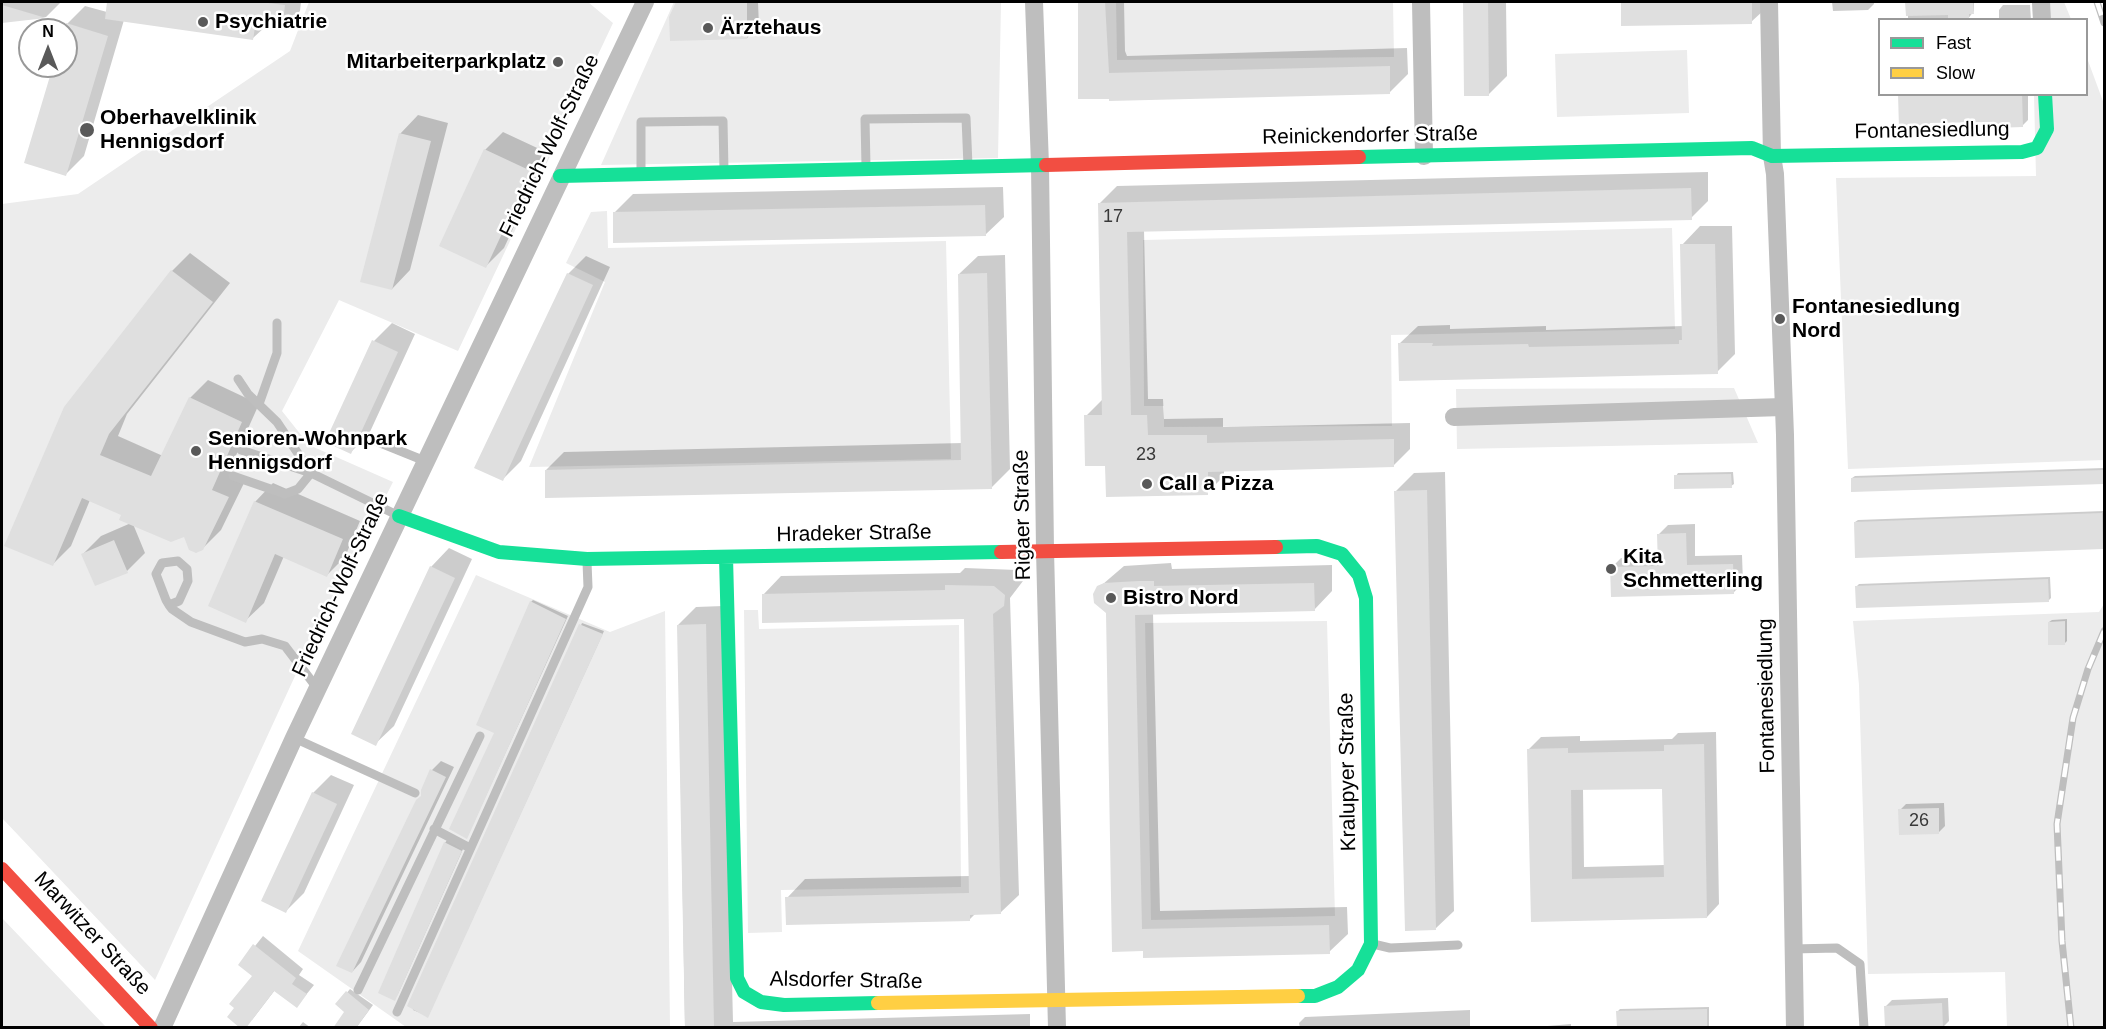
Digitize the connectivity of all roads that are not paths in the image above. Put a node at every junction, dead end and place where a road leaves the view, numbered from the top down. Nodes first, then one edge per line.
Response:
1 (645, 2) edge
2 (1034, 2) edge
3 (1421, 2) edge
4 (1769, 2) edge
5 (2041, 2) edge
6 (2042, 18) edge
7 (2045, 96) edge
8 (1424, 156) junction
9 (1772, 156) junction
10 (1040, 165) junction
11 (968, 166) junction
12 (866, 168) junction
13 (724, 172) junction
14 (641, 174) junction
15 (560, 176) junction
16 (278, 323) dead end
17 (238, 379) dead end
18 (259, 404) junction
19 (1783, 406) junction
20 (1454, 417) dead end
21 (368, 438) dead end
22 (241, 450) dead end
23 (425, 461) junction
24 (311, 473) junction
25 (232, 476) dead end
26 (399, 516) junction
27 (1317, 546) joint
28 (1045, 550) junction
29 (726, 557) junction
30 (587, 559) junction
31 (169, 605) junction
32 (317, 688) junction
33 (480, 736) dead end
34 (294, 738) junction
35 (415, 793) dead end
36 (434, 828) junction
37 (470, 848) junction
38 (2, 869) edge
39 (1371, 944) junction
40 (1458, 945) dead end
41 (1792, 949) junction
42 (358, 990) dead end
43 (1315, 996) joint
44 (1056, 1000) junction
45 (397, 1012) dead end
46 (151, 1028) edge
47 (162, 1028) edge
48 (1057, 1028) edge
49 (1795, 1028) edge
50 (1864, 1028) edge

1 - 15 street, Friedrich-Wolf-Straße
2 - 10 street, Rigaer Straße
3 - 8 street
4 - 9 street, Fontanesiedlung
5 - 6 street
7 - 9 street, Fontanesiedlung
8 - 9 street, Reinickendorfer Straße
8 - 10 street, Reinickendorfer Straße
9 - 19 street, Fontanesiedlung
10 - 11 street, Reinickendorfer Straße
10 - 28 street, Rigaer Straße
11 - 12 street, Reinickendorfer Straße
11 - 12 lane
12 - 13 street, Reinickendorfer Straße
13 - 14 street, Reinickendorfer Straße
13 - 14 lane
14 - 15 street, Reinickendorfer Straße
15 - 23 street, Friedrich-Wolf-Straße
16 - 18 lane
17 - 18 lane
18 - 24 lane
19 - 20 street
19 - 41 street, Fontanesiedlung
21 - 23 lane
22 - 24 lane
23 - 26 street, Friedrich-Wolf-Straße
24 - 25 lane
24 - 26 lane
26 - 30 street, Hradeker Straße
26 - 32 street, Friedrich-Wolf-Straße
27 - 28 street, Hradeker Straße
27 - 39 street, Kralupyer Straße
28 - 29 street, Hradeker Straße
28 - 44 street, Rigaer Straße
29 - 30 street, Hradeker Straße
29 - 44 street, Alsdorfer Straße
30 - 37 lane
31 - 31 lane
31 - 32 lane
32 - 34 street, Friedrich-Wolf-Straße
33 - 36 lane
34 - 35 lane
34 - 47 street, Friedrich-Wolf-Straße
36 - 37 lane
36 - 42 lane
37 - 45 lane
38 - 46 street, Marwitzer Straße
39 - 40 lane
39 - 43 street, Kralupyer Straße
41 - 49 street, Fontanesiedlung
41 - 50 lane
43 - 44 street, Alsdorfer Straße
44 - 48 street, Rigaer Straße

